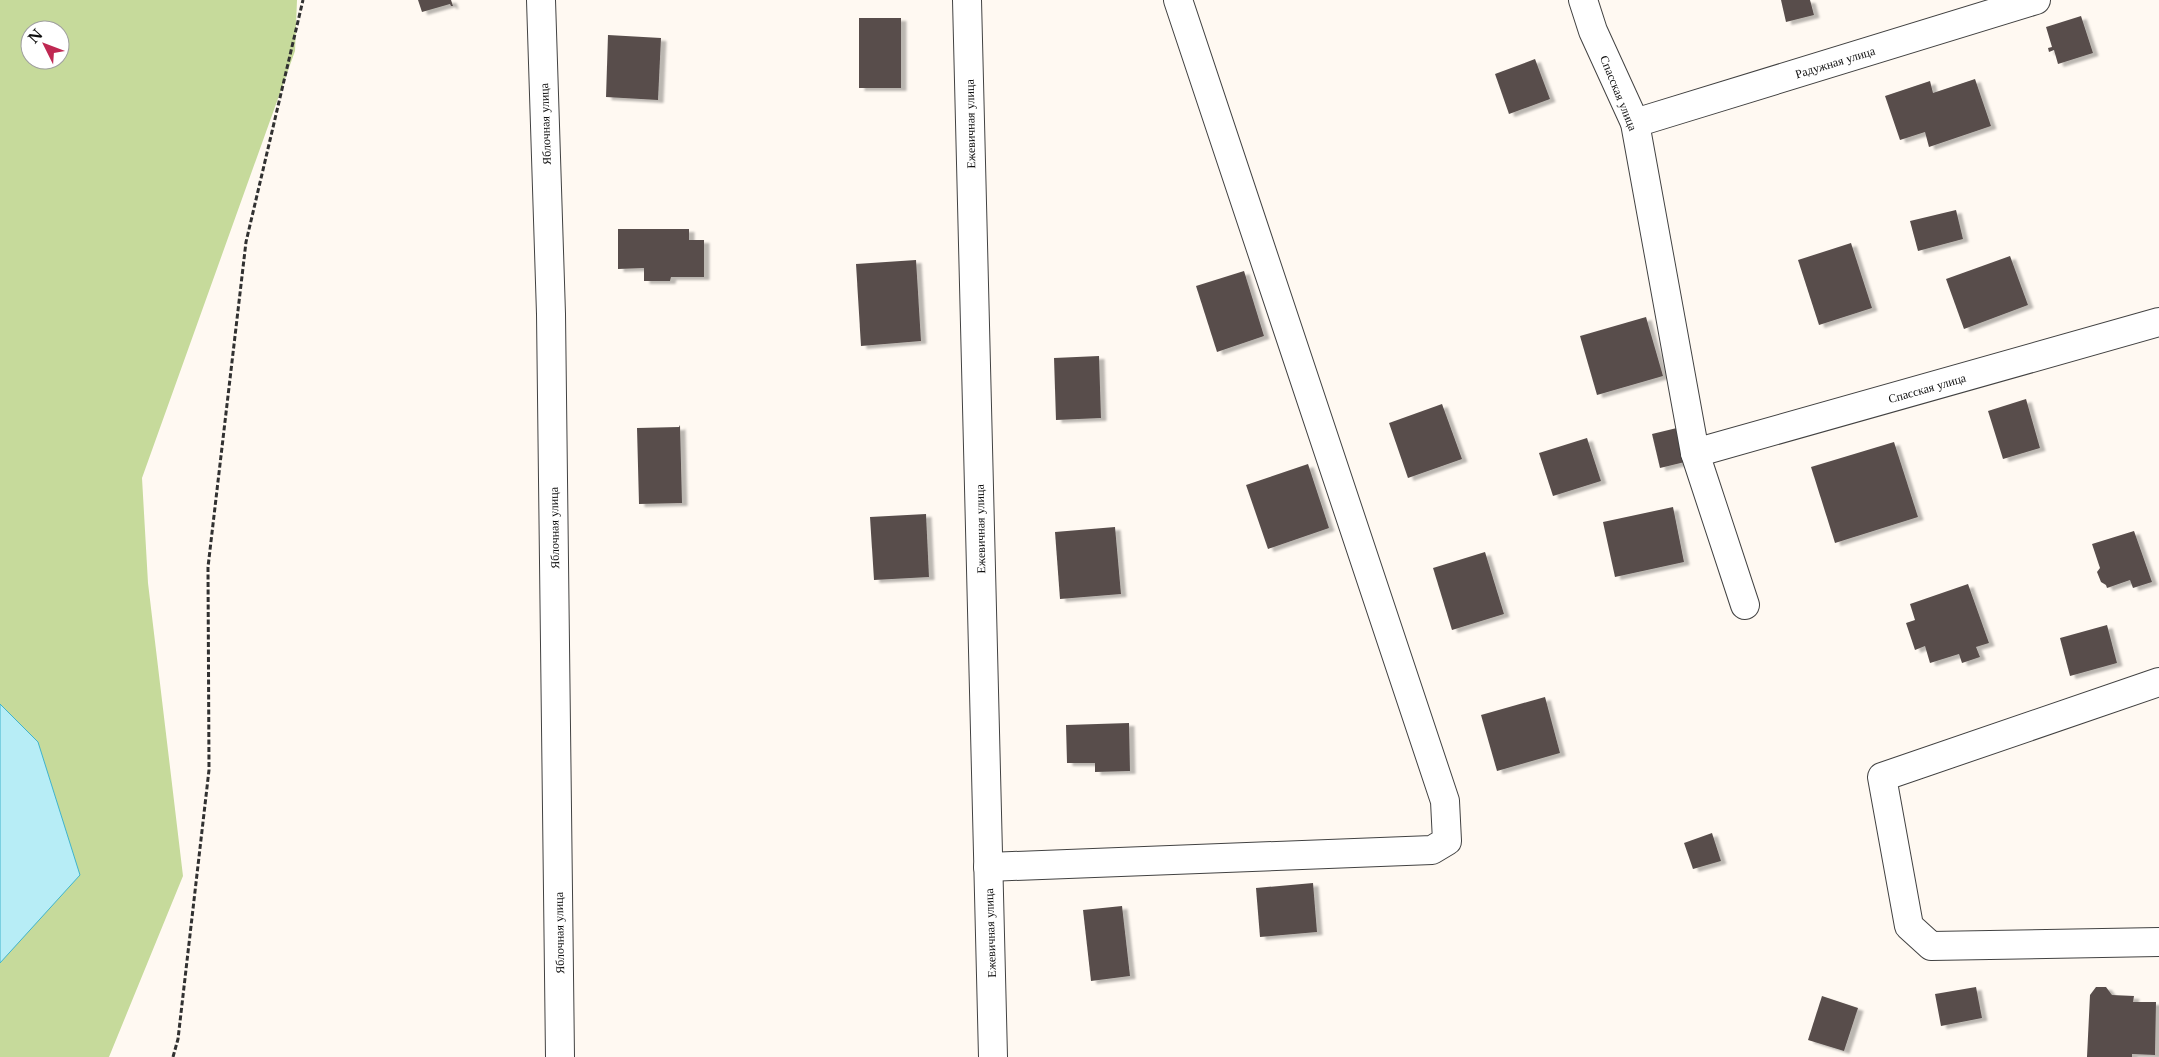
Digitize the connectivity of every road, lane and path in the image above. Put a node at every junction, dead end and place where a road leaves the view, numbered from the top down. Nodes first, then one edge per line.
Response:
1 (303, 0) edge
2 (541, 0) edge
3 (967, 0) edge
4 (1178, 0) edge
5 (1583, 0) edge
6 (2036, 0) edge
7 (1635, 124) junction
8 (2159, 322) edge
9 (1695, 453) junction
10 (1745, 605) dead end
11 (2159, 682) edge
12 (988, 867) junction
13 (2159, 942) edge
14 (173, 1057) edge
15 (560, 1057) edge
16 (993, 1057) edge

1 - 14 path
2 - 15 street, Яблочная улица
3 - 12 street, Ежевичная улица
4 - 12 street
5 - 7 street, Спасская улица
6 - 7 street, Радужная улица
7 - 9 street, Спасская улица
8 - 9 street, Спасская улица
9 - 10 street, Спасская улица
11 - 13 street
12 - 16 street, Ежевичная улица

